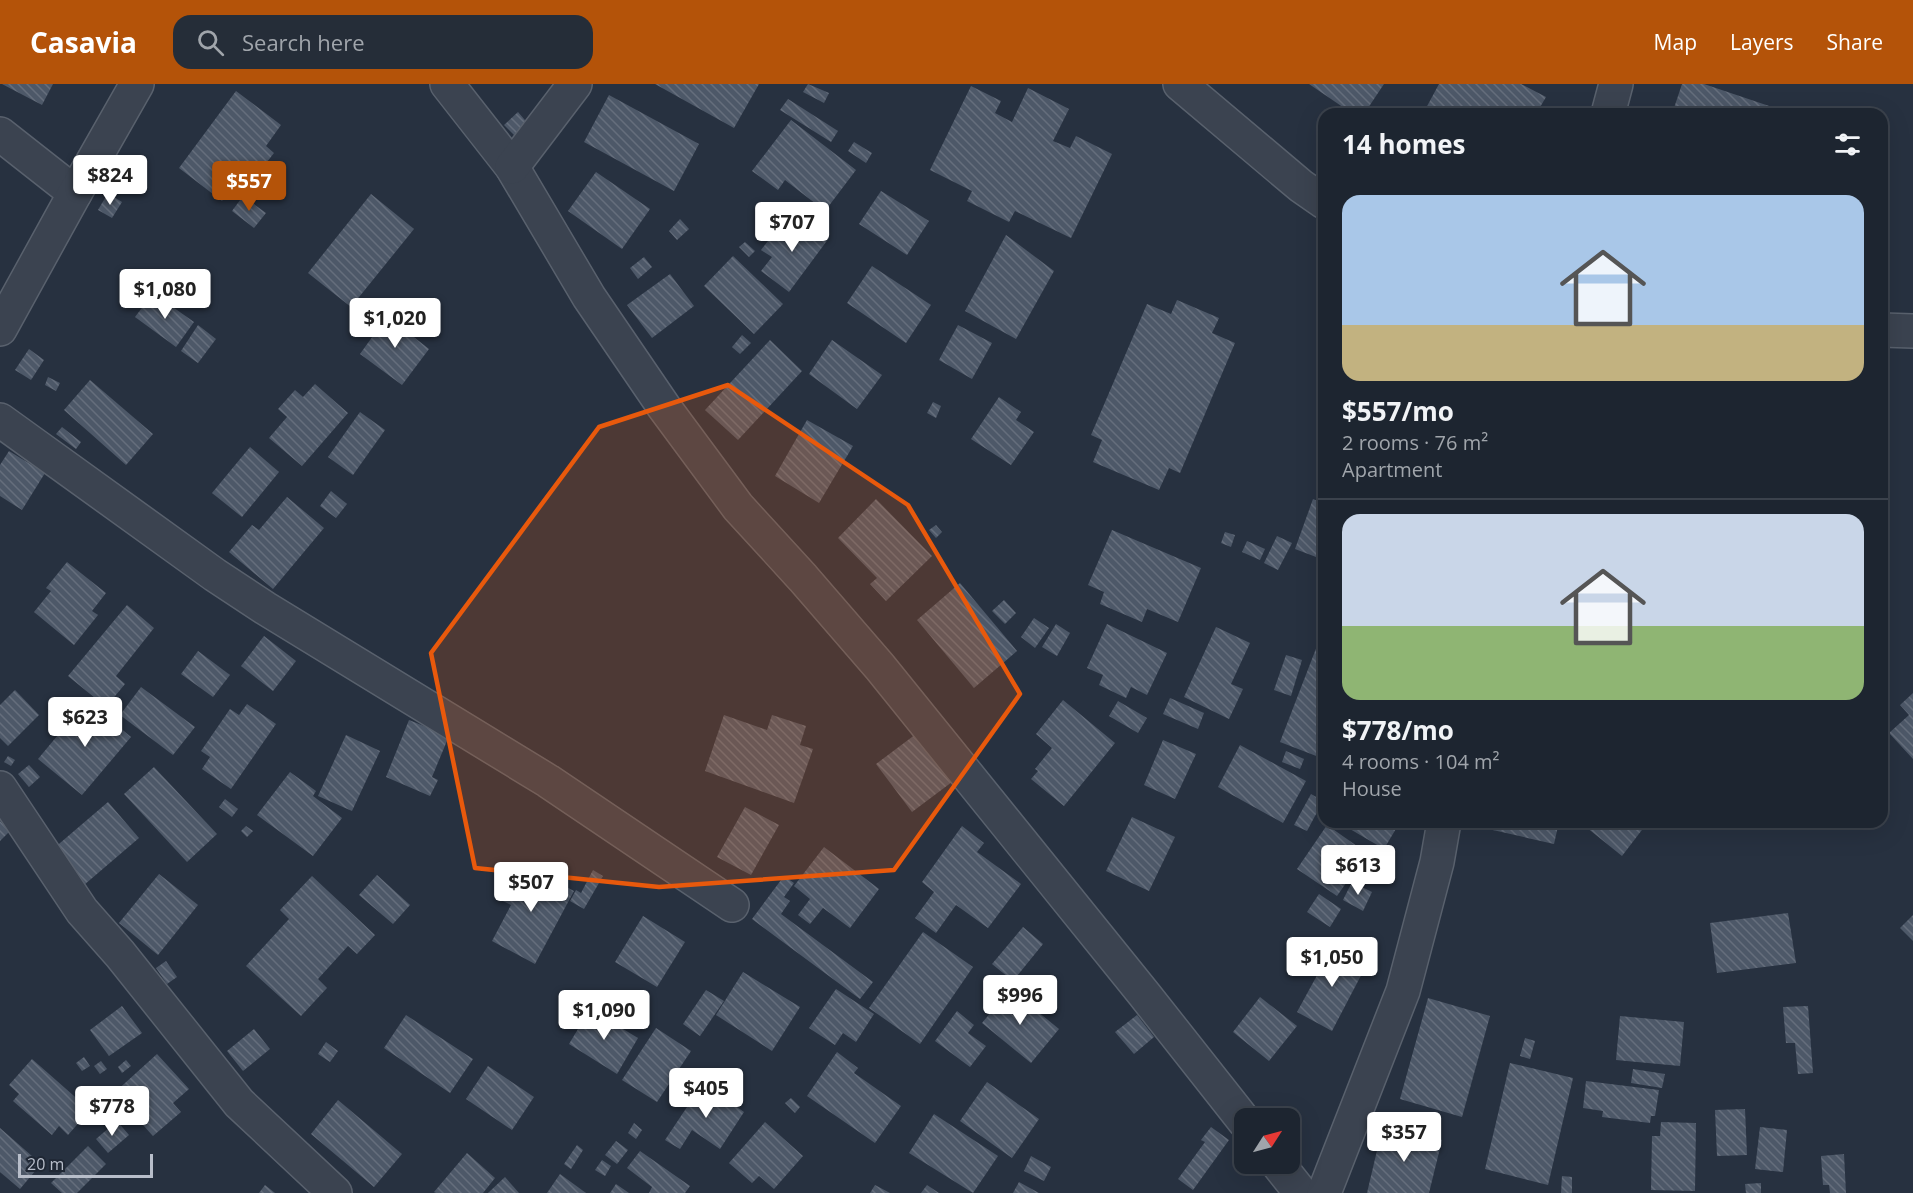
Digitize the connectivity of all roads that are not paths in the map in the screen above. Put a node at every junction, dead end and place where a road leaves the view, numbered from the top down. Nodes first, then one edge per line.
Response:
1 (137, 84) edge
2 (447, 84) edge
3 (575, 84) edge
4 (1180, 84) edge
5 (1616, 84) edge
6 (1610, 108) edge
7 (0, 134) edge
8 (512, 167) junction
9 (75, 193) junction
10 (1318, 198) edge
11 (0, 329) edge
12 (1888, 330) edge
13 (1913, 331) edge
14 (0, 420) edge
15 (0, 788) edge
16 (1443, 828) edge
17 (732, 905) dead end
18 (1234, 1108) edge
19 (1286, 1174) edge
20 (335, 1193) edge
21 (1301, 1193) edge
22 (1324, 1193) edge

1 - 9 street
2 - 8 street
3 - 8 street
4 - 10 street
5 - 6 street
7 - 9 street
8 - 18 street
9 - 11 street
12 - 13 street
14 - 17 street
15 - 20 street
16 - 22 street
19 - 21 street

